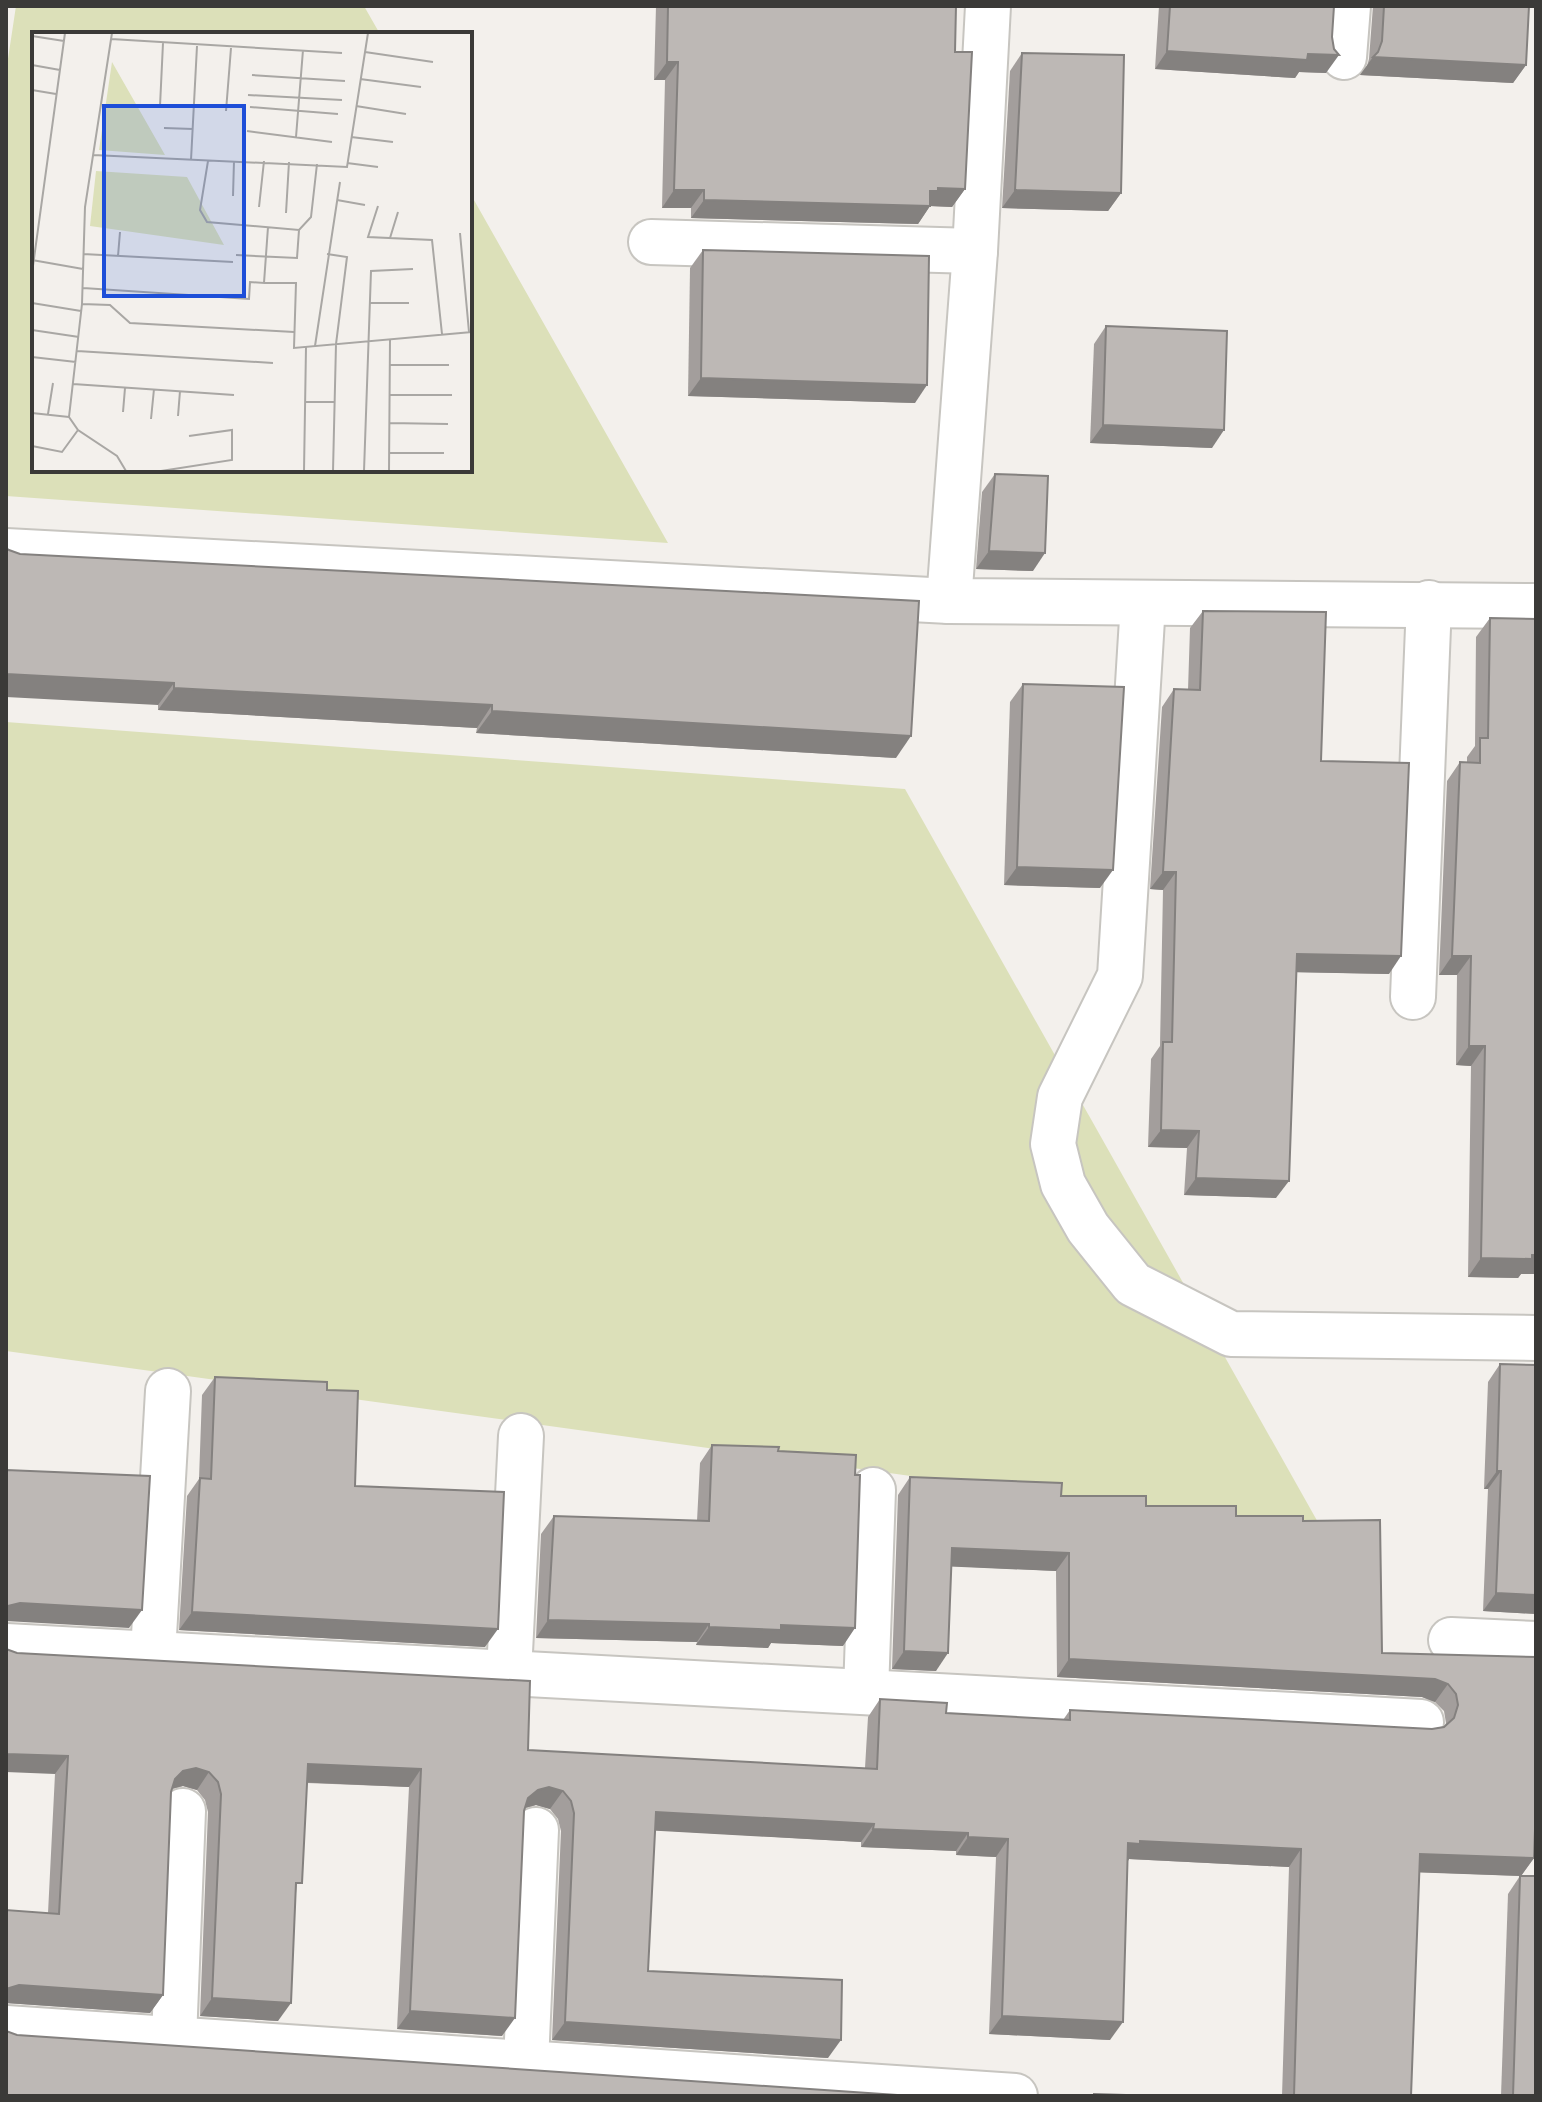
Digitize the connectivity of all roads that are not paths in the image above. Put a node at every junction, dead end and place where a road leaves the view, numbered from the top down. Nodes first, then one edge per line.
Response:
1 (988, 6) edge
2 (1348, 6) edge
3 (1344, 57) dead end
4 (651, 242) dead end
5 (975, 251) junction
6 (6, 551) edge
7 (949, 601) junction
8 (1143, 603) junction
9 (1429, 603) junction
10 (1536, 606) edge
11 (1413, 997) dead end
12 (1536, 1338) edge
13 (168, 1391) dead end
14 (521, 1436) dead end
15 (873, 1490) dead end
16 (1451, 1640) dead end
17 (1536, 1644) edge
18 (6, 1646) edge
19 (153, 1653) junction
20 (509, 1672) junction
21 (866, 1692) junction
22 (1421, 1722) dead end
23 (183, 1811) dead end
24 (536, 1830) dead end
25 (6, 2028) edge
26 (174, 2039) junction
27 (526, 2063) junction
28 (1015, 2096) edge

1 - 5 street
2 - 3 street
4 - 5 street
5 - 7 street
6 - 7 street
7 - 8 street
8 - 9 street
8 - 12 street
9 - 10 street
9 - 11 street
13 - 19 street
14 - 20 street
15 - 21 street
16 - 17 street
18 - 19 street
19 - 20 street
20 - 21 street
21 - 22 street
23 - 26 street
24 - 27 street
25 - 26 street
26 - 27 street
27 - 28 street

